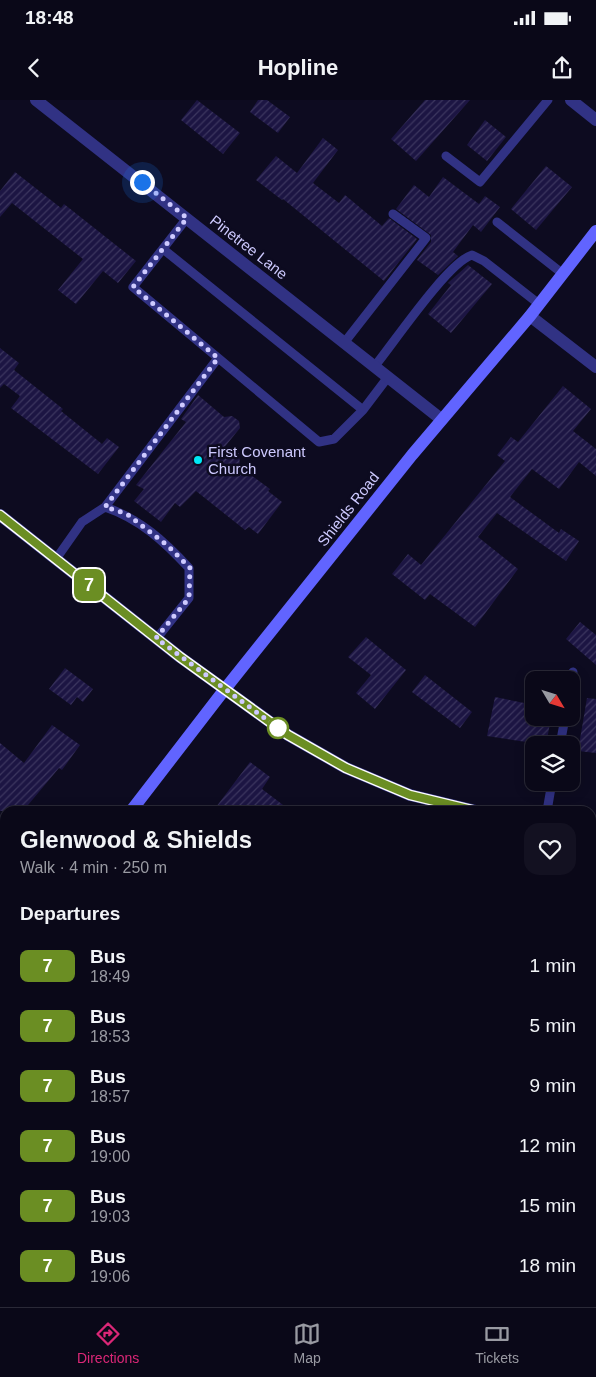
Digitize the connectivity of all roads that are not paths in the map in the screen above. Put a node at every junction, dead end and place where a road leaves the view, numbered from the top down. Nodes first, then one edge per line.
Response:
1 (36, 100) edge
2 (548, 100) edge
3 (571, 100) edge
4 (596, 120) edge
5 (446, 156) dead end
6 (393, 214) dead end
7 (187, 218) junction
8 (497, 222) dead end
9 (596, 231) edge
10 (163, 249) junction
11 (563, 274) junction
12 (539, 304) junction
13 (530, 316) junction
14 (344, 343) junction
15 (218, 358) junction
16 (374, 366) junction
17 (596, 367) edge
18 (388, 378) junction
19 (363, 410) junction
20 (441, 419) junction
21 (105, 507) junction
22 (0, 515) edge
23 (56, 559) junction
24 (156, 638) junction
25 (225, 689) junction
26 (550, 791) edge
27 (135, 806) edge
28 (455, 806) edge
29 (548, 806) edge

1 - 7 street, Pinetree Lane
2 - 5 lane
3 - 4 street
6 - 14 lane
7 - 10 lane
7 - 14 street, Pinetree Lane
8 - 11 lane
9 - 11 main road, Shields Road
10 - 15 lane
10 - 19 lane
11 - 12 main road, Shields Road
12 - 13 main road, Shields Road
12 - 16 lane
13 - 17 street
13 - 20 main road, Shields Road
14 - 16 street, Pinetree Lane
15 - 19 lane
15 - 21 lane
16 - 18 street, Pinetree Lane
18 - 19 lane
18 - 20 street, Pinetree Lane
20 - 25 main road, Shields Road
21 - 23 lane
21 - 24 lane
22 - 23 street
23 - 24 street
24 - 25 street
25 - 27 main road, Shields Road
25 - 28 street
26 - 29 lane

